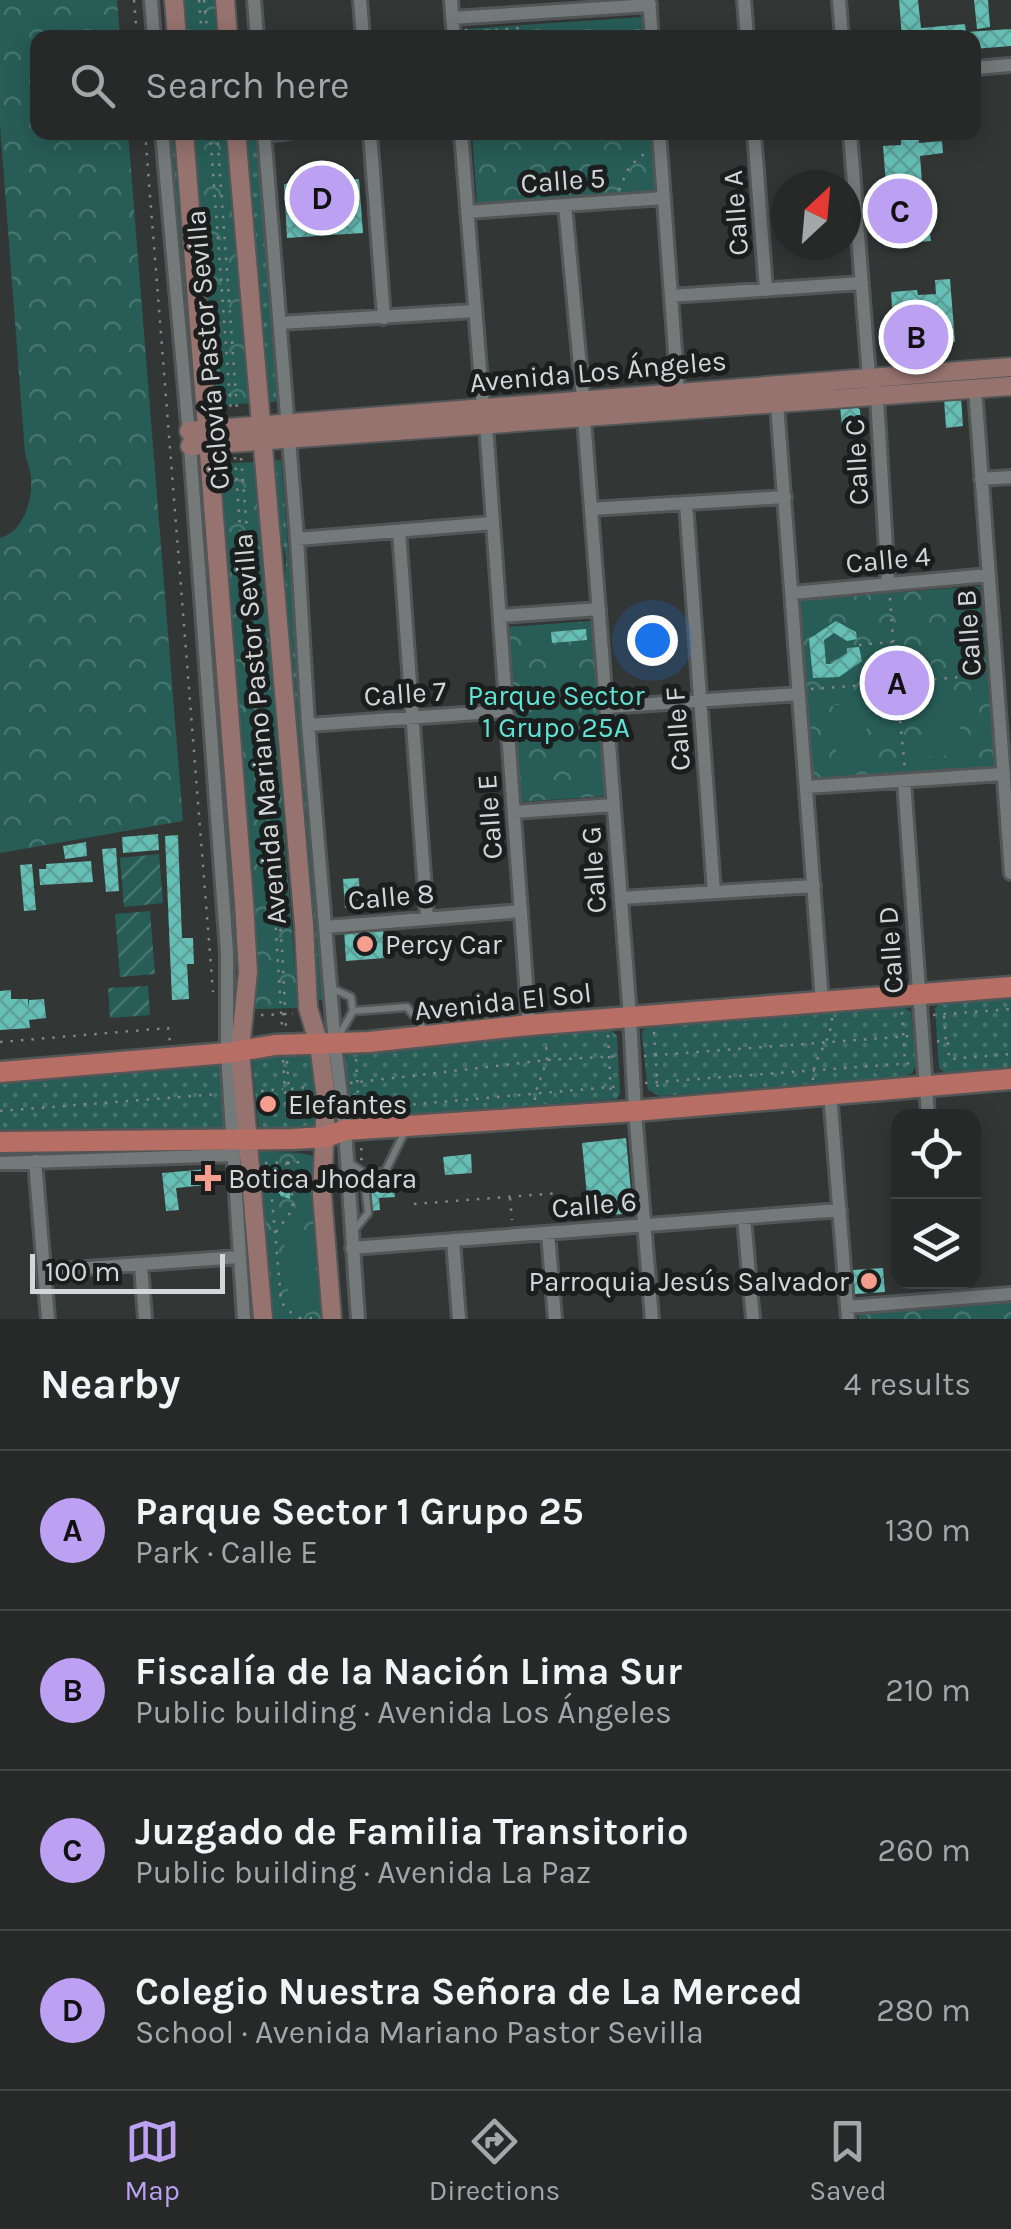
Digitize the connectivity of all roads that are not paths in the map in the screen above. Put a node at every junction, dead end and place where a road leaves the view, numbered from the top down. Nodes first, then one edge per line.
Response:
1 (151, 0) edge
2 (174, 0) edge
3 (225, 0) edge
4 (254, 0) edge
5 (360, 0) edge
6 (451, 0) edge
7 (744, 0) edge
8 (839, 0) edge
9 (649, 2) edge
10 (550, 6) edge
11 (452, 18) junction
12 (153, 30) edge
13 (176, 30) edge
14 (227, 30) edge
15 (256, 30) edge
16 (362, 30) edge
17 (453, 30) edge
18 (651, 30) edge
19 (746, 30) edge
20 (841, 30) edge
21 (1011, 64) edge
22 (981, 67) edge
23 (163, 140) edge
24 (185, 140) edge
25 (237, 140) edge
26 (265, 140) edge
27 (371, 140) edge
28 (462, 140) edge
29 (660, 140) edge
30 (755, 140) edge
31 (851, 140) edge
32 (664, 198) junction
33 (565, 205) junction
34 (466, 212) junction
35 (862, 283) junction
36 (766, 290) junction
37 (671, 296) junction
38 (474, 311) junction
39 (384, 318) junction
40 (280, 323) junction
41 (1011, 367) edge
42 (869, 377) junction
43 (1011, 386) edge
44 (974, 389) junction
45 (678, 392) junction
46 (877, 397) junction
47 (777, 404) junction
48 (584, 409) junction
49 (484, 416) junction
50 (208, 428) junction
51 (289, 431) junction
52 (262, 433) junction
53 (189, 438) junction
54 (1011, 477) edge
55 (981, 479) junction
56 (785, 497) junction
57 (686, 503) junction
58 (591, 510) junction
59 (493, 523) junction
60 (399, 530) junction
61 (297, 539) junction
62 (988, 576) junction
63 (889, 584) junction
64 (792, 593) junction
65 (599, 609) junction
66 (500, 616) junction
67 (1011, 673) edge
68 (996, 674) junction
69 (799, 692) junction
70 (700, 701) junction
71 (606, 707) junction
72 (506, 711) junction
73 (412, 718) junction
74 (308, 725) junction
75 (1004, 774) junction
76 (905, 781) junction
77 (806, 787) junction
78 (614, 805) junction
79 (514, 812) junction
80 (1011, 869) edge
81 (814, 886) junction
82 (714, 892) junction
83 (620, 898) junction
84 (521, 910) junction
85 (426, 918) junction
86 (326, 927) junction
87 (1011, 987) edge
88 (330, 988) junction
89 (909, 995) junction
90 (826, 1001) junction
91 (352, 1011) junction
92 (630, 1017) junction
93 (537, 1024) junction
94 (430, 1036) junction
95 (336, 1044) junction
96 (233, 1052) junction
97 (0, 1072) edge
98 (1011, 1079) edge
99 (916, 1087) junction
100 (822, 1094) junction
101 (925, 1109) edge
102 (634, 1111) junction
103 (347, 1126) junction
104 (407, 1126) junction
105 (0, 1142) edge
106 (241, 1150) junction
107 (35, 1161) junction
108 (346, 1161) junction
109 (0, 1163) edge
110 (364, 1173) junction
111 (840, 1210) junction
112 (744, 1218) junction
113 (645, 1225) junction
114 (548, 1233) junction
115 (454, 1240) junction
116 (351, 1241) junction
117 (239, 1258) junction
118 (141, 1265) junction
119 (44, 1270) junction
120 (942, 1289) edge
121 (1011, 1294) edge
122 (943, 1300) junction
123 (848, 1313) edge
124 (48, 1319) edge
125 (145, 1319) edge
126 (244, 1319) edge
127 (263, 1319) edge
128 (332, 1319) edge
129 (358, 1319) edge
130 (460, 1319) edge
131 (555, 1319) edge
132 (652, 1319) edge
133 (753, 1319) edge

1 - 12 street
2 - 13 main road
3 - 14 main road
4 - 15 street
5 - 16 street
6 - 11 street
7 - 19 street
8 - 20 street
9 - 10 street
9 - 18 street
10 - 11 street
11 - 17 street
21 - 22 street
23 - 53 street, Avenida Mariano Pastor Sevilla
24 - 50 main road, Avenida Mariano Pastor Sevilla
25 - 52 main road, Avenida Mariano Pastor Sevilla
26 - 40 street, Avenida Mariano Pastor Sevilla
27 - 39 street
28 - 34 street, Calle E
29 - 32 street
30 - 36 street, Calle A
31 - 35 street, Calle C
32 - 33 street, Calle 5
32 - 37 street
33 - 34 street, Calle 5
33 - 48 street
34 - 38 street, Calle E
35 - 36 street
35 - 42 street, Calle C
36 - 37 street
37 - 45 street
38 - 39 street
38 - 49 street, Calle E
39 - 40 street
40 - 51 street, Avenida Mariano Pastor Sevilla
41 - 42 main road, Avenida Los Ángeles
42 - 45 main road, Avenida Los Ángeles
42 - 46 street, Calle C
43 - 44 main road, Avenida Los Ángeles
44 - 46 main road, Avenida Los Ángeles
44 - 55 street, Calle B
45 - 48 main road, Avenida Los Ángeles
46 - 47 main road, Avenida Los Ángeles
46 - 63 street, Calle C
47 - 48 main road, Avenida Los Ángeles
47 - 56 street
48 - 49 main road, Avenida Los Ángeles
48 - 58 street, Calle G
49 - 51 main road, Avenida Los Ángeles
49 - 59 street, Calle E
50 - 52 main road, Avenida Los Ángeles
50 - 53 main road, Avenida Los Ángeles
50 - 96 main road, Avenida Mariano Pastor Sevilla
51 - 52 main road, Avenida Los Ángeles
51 - 61 street, Avenida Mariano Pastor Sevilla
52 - 95 main road, Avenida Mariano Pastor Sevilla
53 - 96 street, Avenida Mariano Pastor Sevilla
54 - 55 street
55 - 62 street, Calle B
56 - 57 street
56 - 64 street
57 - 58 street
57 - 70 street, Calle F
58 - 65 street, Calle G
59 - 60 street
59 - 66 street, Calle E
60 - 61 street
60 - 73 street
61 - 74 street, Avenida Mariano Pastor Sevilla
62 - 63 street, Calle 4
62 - 68 street, Calle B
63 - 64 street, Calle 4
64 - 69 street
65 - 66 street
65 - 71 street, Calle G
66 - 72 street, Calle E
67 - 68 street
68 - 75 street, Calle B
69 - 70 street
69 - 77 street
70 - 71 street
70 - 82 street, Calle F
71 - 78 street, Calle G
72 - 73 street, Calle 7
72 - 79 street, Calle E
73 - 74 street, Calle 7
73 - 85 street
74 - 86 street, Avenida Mariano Pastor Sevilla
75 - 76 street
75 - 80 street, Calle B
76 - 77 street
76 - 89 street, Calle D
77 - 81 street
78 - 79 street
78 - 83 street, Calle G
79 - 84 street, Calle E
81 - 82 street
81 - 90 street
82 - 83 street
83 - 92 street, Calle G
84 - 85 street, Calle 8
84 - 93 street, Calle E
85 - 86 street, Calle 8
86 - 88 street, Avenida Mariano Pastor Sevilla
87 - 89 main road, Avenida El Sol
88 - 91 lane
88 - 95 street, Avenida Mariano Pastor Sevilla
89 - 90 main road, Avenida El Sol
89 - 99 street, Calle D
90 - 92 main road, Avenida El Sol
91 - 94 lane
91 - 95 lane
92 - 93 main road, Avenida El Sol
92 - 102 street, Calle G
93 - 94 main road, Avenida El Sol
94 - 95 main road, Avenida El Sol
95 - 96 main road, Avenida El Sol
95 - 103 main road, Avenida Mariano Pastor Sevilla
96 - 97 main road, Avenida El Sol
96 - 106 main road, Avenida Mariano Pastor Sevilla
98 - 99 main road
99 - 100 main road
99 - 101 street, Calle D
100 - 102 main road
100 - 111 street
102 - 104 main road
102 - 113 street, Calle G
103 - 104 main road
103 - 106 main road
103 - 108 street, Avenida Mariano Pastor Sevilla
103 - 128 main road, Avenida Mariano Pastor Sevilla
104 - 110 lane
105 - 106 main road
106 - 107 street
106 - 117 street, Avenida Mariano Pastor Sevilla
106 - 127 main road, Avenida Mariano Pastor Sevilla
107 - 109 street
107 - 119 street
108 - 110 lane
108 - 116 street, Avenida Mariano Pastor Sevilla
110 - 116 lane
111 - 112 street, Calle 6
111 - 123 street
112 - 113 street, Calle 6
112 - 133 street
113 - 114 street, Calle 6
113 - 132 street, Calle G
114 - 115 street, Calle 6
114 - 131 street
115 - 116 street, Calle 6
115 - 130 street
116 - 129 street, Avenida Mariano Pastor Sevilla
117 - 118 street
117 - 126 street, Avenida Mariano Pastor Sevilla
118 - 119 street
118 - 125 street
119 - 124 street
120 - 122 street
121 - 122 street
122 - 123 street

